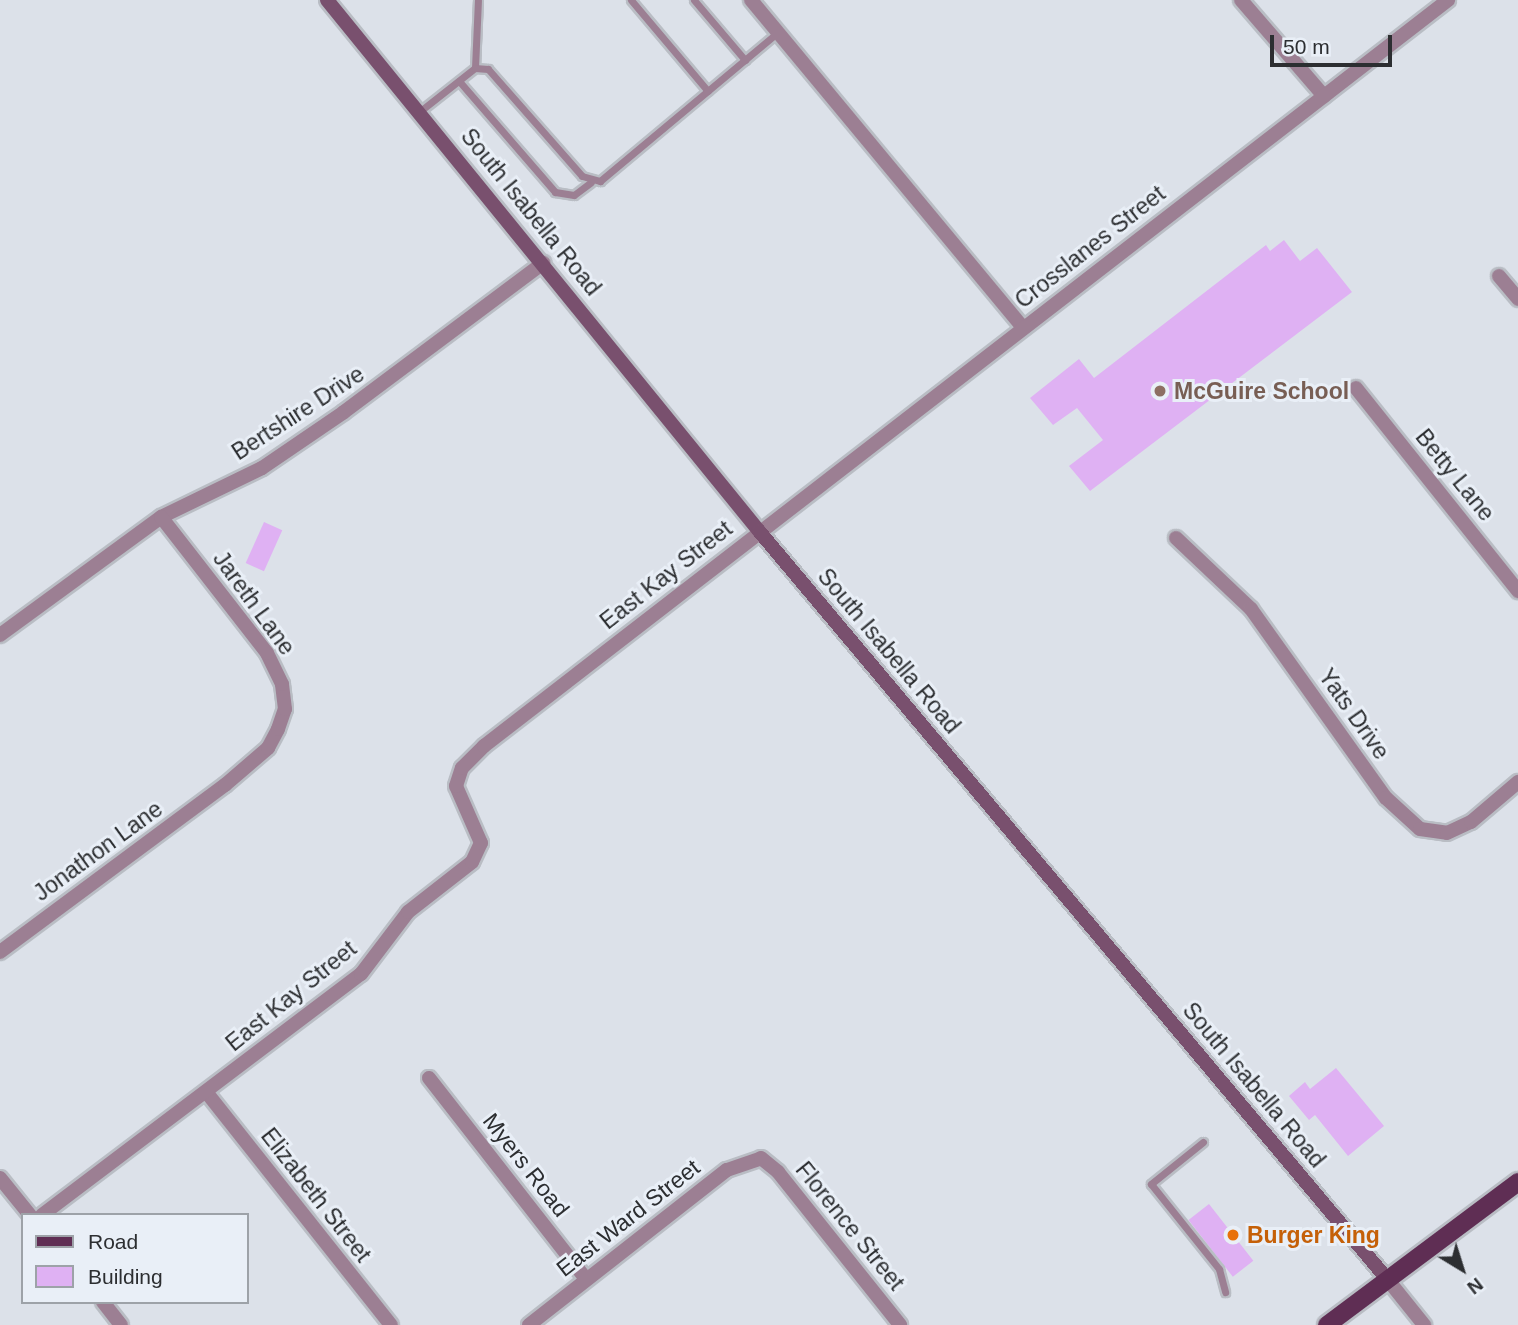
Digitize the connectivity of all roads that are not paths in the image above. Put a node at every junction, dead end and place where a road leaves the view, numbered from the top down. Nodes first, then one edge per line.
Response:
1 (327, 0) edge
2 (478, 0) edge
3 (631, 0) edge
4 (694, 0) edge
5 (751, 0) edge
6 (1241, 0) edge
7 (1448, 0) edge
8 (778, 32) junction
9 (745, 60) junction
10 (475, 68) junction
11 (459, 81) junction
12 (708, 91) junction
13 (1324, 96) junction
14 (419, 112) junction
15 (591, 182) junction
16 (543, 263) junction
17 (1499, 276) dead end
18 (1518, 299) edge
19 (1023, 328) junction
20 (1356, 388) dead end
21 (161, 517) junction
22 (759, 531) junction
23 (1177, 538) dead end
24 (1518, 590) edge
25 (0, 635) edge
26 (1518, 782) edge
27 (190, 811) joint
28 (0, 952) edge
29 (429, 1078) dead end
30 (207, 1093) junction
31 (1203, 1142) dead end
32 (761, 1158) joint
33 (0, 1178) edge
34 (1518, 1182) edge
35 (28, 1213) edge
36 (45, 1213) edge
37 (586, 1279) junction
38 (1388, 1280) junction
39 (1225, 1292) dead end
40 (105, 1304) edge
41 (121, 1325) edge
42 (391, 1325) edge
43 (529, 1325) edge
44 (900, 1325) edge
45 (1327, 1325) edge
46 (1424, 1325) edge

1 - 14 main road, South Isabella Road
2 - 10 lane
3 - 12 lane
4 - 9 lane
5 - 8 street
6 - 13 street
7 - 13 street, Crosslanes Street
8 - 9 lane
8 - 19 street
9 - 12 lane
10 - 11 lane
10 - 15 lane
11 - 14 lane
11 - 15 lane
12 - 15 lane
13 - 19 street, Crosslanes Street
14 - 16 main road, South Isabella Road
16 - 21 street, Bertshire Drive
16 - 22 main road, South Isabella Road
17 - 18 street
19 - 22 street, Crosslanes Street
20 - 24 street, Betty Lane
21 - 25 street, Bertshire Drive
21 - 27 street, Jareth Lane
22 - 30 street, East Kay Street
22 - 38 main road, South Isabella Road
23 - 26 street, Yats Drive
27 - 28 street, Jonathon Lane
29 - 37 street, Myers Road
30 - 36 street, East Kay Street
30 - 42 street, Elizabeth Street
31 - 39 lane
32 - 37 street, East Ward Street
32 - 44 street, Florence Street
33 - 35 street
34 - 38 main road
37 - 43 street, East Ward Street
38 - 45 main road
38 - 46 street, South Isabella Road
40 - 41 street

